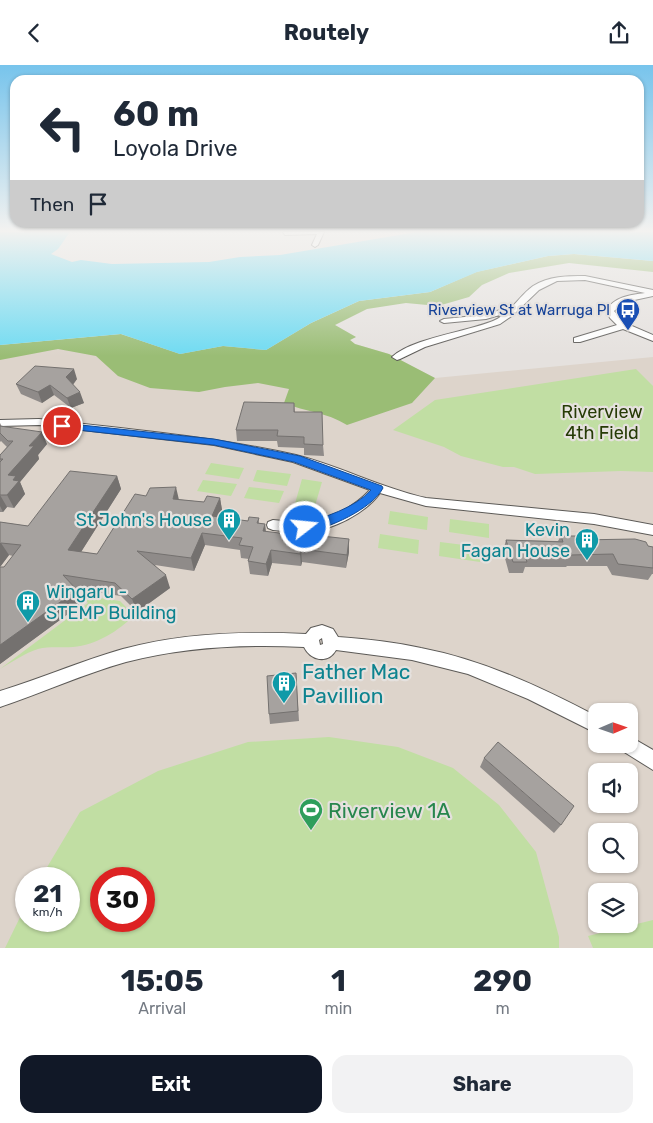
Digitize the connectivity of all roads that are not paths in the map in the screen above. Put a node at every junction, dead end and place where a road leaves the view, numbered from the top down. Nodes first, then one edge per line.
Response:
1 (624, 285) junction
2 (653, 293) edge
3 (616, 303) junction
4 (516, 307) junction
5 (444, 321) dead end
6 (623, 326) junction
7 (653, 338) edge
8 (577, 340) dead end
9 (397, 357) dead end
10 (0, 423) edge
11 (378, 488) junction
12 (273, 525) dead end
13 (653, 530) edge
14 (0, 699) edge
15 (588, 721) edge
16 (638, 751) edge
17 (653, 761) edge

1 - 2 street
1 - 3 street
1 - 4 street
2 - 3 street
3 - 6 street
4 - 5 street
4 - 9 street
6 - 7 street
6 - 8 street
10 - 11 street
11 - 12 street
11 - 13 street
14 - 15 street
16 - 17 street

